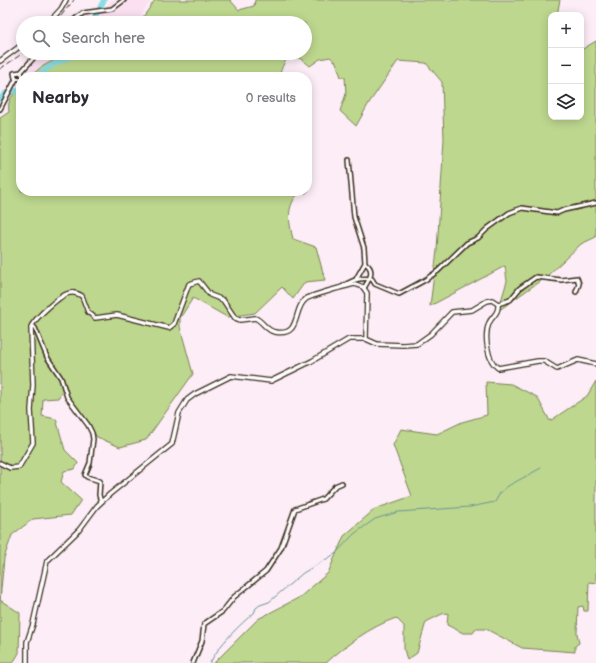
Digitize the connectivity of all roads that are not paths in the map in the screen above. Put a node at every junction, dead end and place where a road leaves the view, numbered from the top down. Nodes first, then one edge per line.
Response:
1 (66, 0) edge
2 (124, 0) edge
3 (54, 16) edge
4 (78, 16) edge
5 (16, 49) edge
6 (32, 60) edge
7 (0, 61) edge
8 (21, 72) edge
9 (16, 73) edge
10 (16, 79) joint
11 (0, 109) edge
12 (349, 160) dead end
13 (596, 203) edge
14 (365, 264) junction
15 (369, 278) junction
16 (356, 279) junction
17 (364, 288) junction
18 (340, 289) junction
19 (576, 292) dead end
20 (498, 304) junction
21 (32, 325) junction
22 (366, 339) junction
23 (596, 364) edge
24 (0, 463) edge
25 (342, 483) dead end
26 (101, 502) junction
27 (27, 663) edge
28 (193, 663) edge

1 - 3 street
2 - 4 street
5 - 7 street
6 - 8 street
9 - 10 street
10 - 11 street
12 - 14 street
13 - 15 street
14 - 15 street
14 - 16 street
15 - 16 street
15 - 17 street
16 - 18 street
17 - 18 street
17 - 22 street
18 - 21 street
19 - 20 street
20 - 22 street
20 - 23 street
21 - 24 street
21 - 26 street
22 - 26 street
25 - 28 street
26 - 27 street

